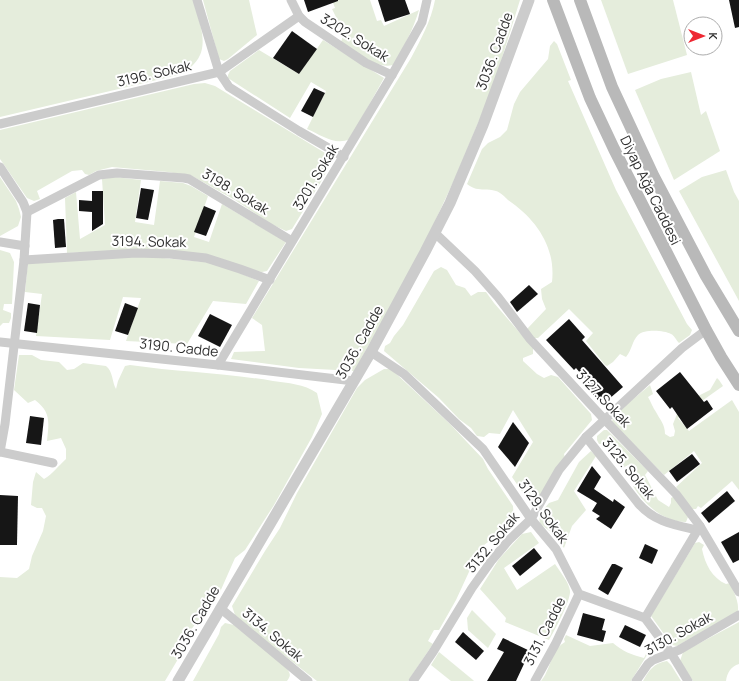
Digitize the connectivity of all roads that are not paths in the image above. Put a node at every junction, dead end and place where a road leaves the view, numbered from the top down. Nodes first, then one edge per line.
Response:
1 (197, 0) edge
2 (292, 0) edge
3 (427, 0) edge
4 (529, 0) edge
5 (553, 0) edge
6 (580, 0) edge
7 (299, 16) junction
8 (219, 72) junction
9 (392, 76) junction
10 (0, 124) edge
11 (344, 157) junction
12 (0, 167) edge
13 (27, 212) junction
14 (435, 233) junction
15 (292, 241) junction
16 (0, 242) edge
17 (25, 246) junction
18 (24, 260) junction
19 (270, 280) junction
20 (737, 324) edge
21 (706, 330) junction
22 (0, 342) edge
23 (13, 344) junction
24 (372, 352) junction
25 (218, 365) junction
26 (354, 381) junction
27 (739, 385) edge
28 (604, 419) junction
29 (586, 437) junction
30 (0, 452) edge
31 (53, 463) dead end
32 (531, 519) junction
33 (698, 528) junction
34 (739, 592) edge
35 (579, 594) junction
36 (220, 608) junction
37 (739, 615) edge
38 (645, 618) junction
39 (671, 653) junction
40 (297, 678) edge
41 (178, 681) edge
42 (308, 681) edge
43 (413, 681) edge
44 (535, 681) edge
45 (636, 681) edge
46 (688, 681) edge

1 - 8 street
2 - 7 street, 3202. Sokak
3 - 9 street, 3201. Sokak
4 - 14 street, 3036. Cadde
5 - 21 main road, Diyap Ağa Caddesi
6 - 20 main road, Diyap Ağa Caddesi
7 - 8 street, 3196. Sokak
7 - 9 street, 3202. Sokak
8 - 10 street, 3196. Sokak
8 - 11 street
9 - 11 street, 3201. Sokak
11 - 15 street, 3201. Sokak
12 - 13 street
13 - 15 street, 3198. Sokak
13 - 17 street
14 - 24 street, 3036. Cadde
14 - 28 street, 3127. Sokak
15 - 19 street, 3201. Sokak
16 - 17 street
17 - 18 street
18 - 19 street, 3194. Sokak
18 - 23 street
19 - 25 street, 3201. Sokak
21 - 27 main road, Diyap Ağa Caddesi
21 - 28 street, 3132. Sokak
22 - 23 street, 3190. Cadde
23 - 25 street, 3190. Cadde
23 - 30 street
24 - 26 street, 3036. Cadde
24 - 32 street, 3129. Sokak
25 - 26 street, 3190. Cadde
26 - 36 street, 3036. Cadde
28 - 29 street, 3132. Sokak
28 - 33 street, 3127. Sokak
29 - 32 street, 3132. Sokak
29 - 33 street, 3125. Sokak
30 - 31 street
32 - 35 street, 3129. Sokak
32 - 43 street, 3132. Sokak
33 - 34 street, 3127. Sokak
33 - 38 street
35 - 38 street
35 - 44 street, 3131. Cadde
36 - 40 street, 3134. Sokak
36 - 41 street, 3036. Cadde
37 - 39 street, 3130. Sokak
38 - 39 street
39 - 45 street, 3130. Sokak
39 - 46 street
40 - 42 street, 3134. Sokak

